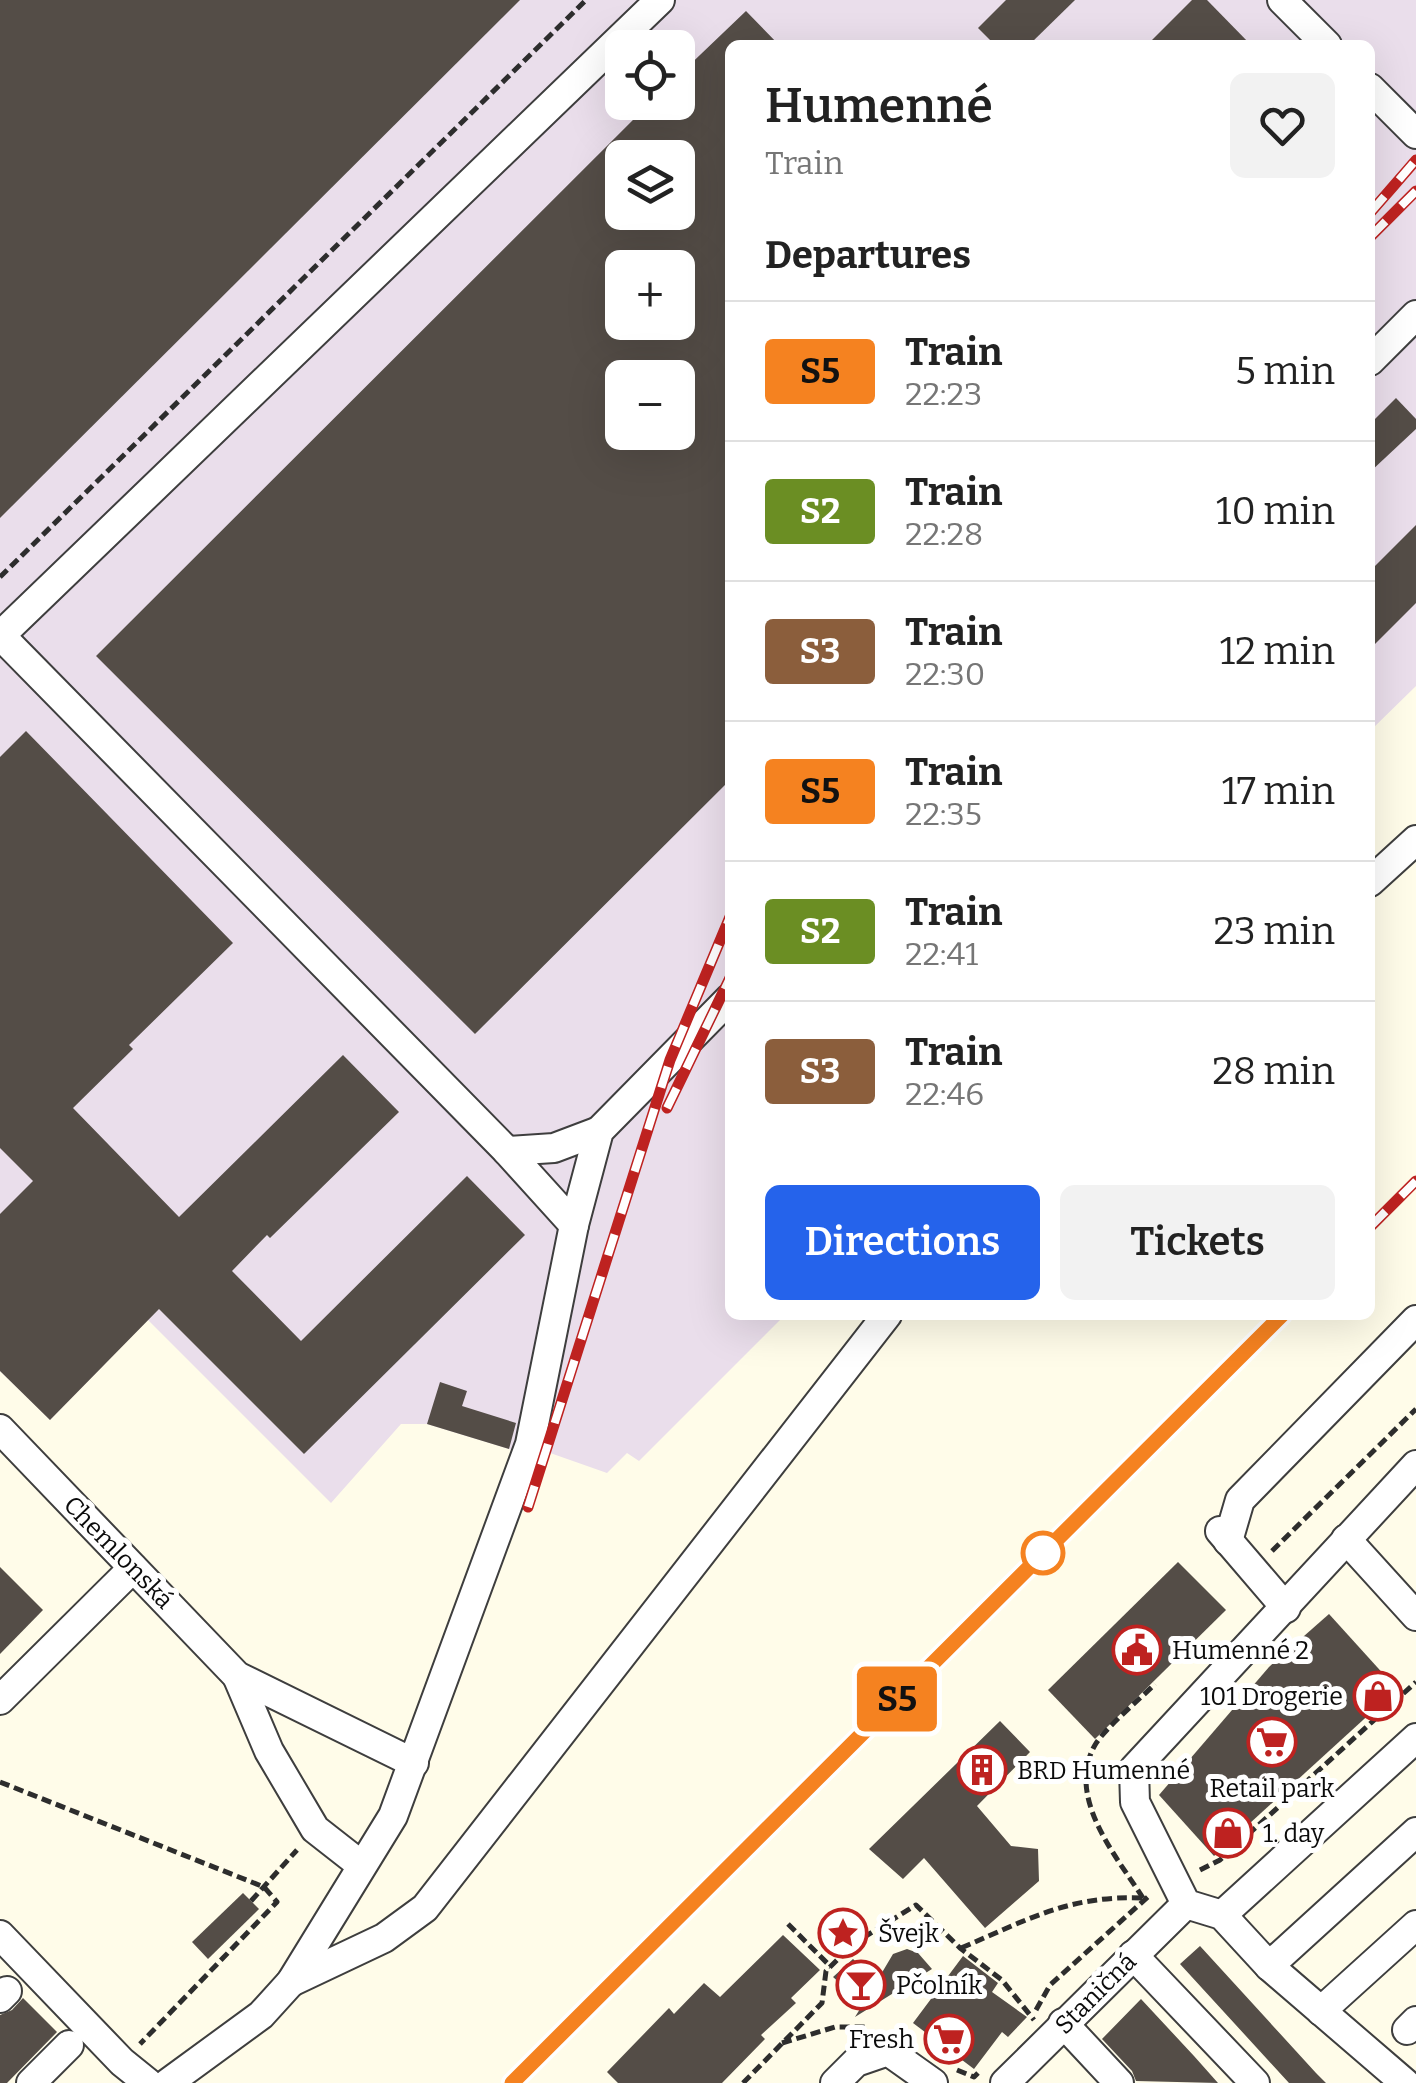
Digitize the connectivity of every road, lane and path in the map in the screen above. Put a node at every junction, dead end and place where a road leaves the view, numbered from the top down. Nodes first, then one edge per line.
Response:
1 (586, 0) edge
2 (660, 0) edge
3 (1282, 0) edge
4 (1322, 40) edge
5 (1375, 93) edge
6 (1416, 134) edge
7 (1416, 315) edge
8 (1375, 356) edge
9 (0, 577) edge
10 (0, 636) edge
11 (1416, 840) edge
12 (1375, 877) edge
13 (725, 1003) edge
14 (599, 1132) junction
15 (507, 1151) junction
16 (574, 1225) junction
17 (883, 1320) edge
18 (1416, 1320) edge
19 (1416, 1409) edge
20 (0, 1429) edge
21 (1416, 1465) edge
22 (1346, 1539) junction
23 (133, 1568) junction
24 (1253, 1569) junction
25 (1286, 1608) junction
26 (1416, 1616) edge
27 (237, 1676) junction
28 (1416, 1682) edge
29 (1155, 1684) dead end
30 (1146, 1693) dead end
31 (0, 1700) edge
32 (1416, 1738) edge
33 (414, 1763) junction
34 (0, 1782) edge
35 (315, 1829) junction
36 (1416, 1832) edge
37 (362, 1865) junction
38 (264, 1886) junction
39 (1181, 1893) junction
40 (1144, 1898) junction
41 (251, 1901) dead end
42 (1222, 1915) junction
43 (788, 1924) dead end
44 (1416, 1925) edge
45 (0, 1936) edge
46 (960, 1948) junction
47 (1133, 1954) junction
48 (831, 1966) junction
49 (1270, 1966) junction
50 (291, 1982) junction
51 (1321, 2011) junction
52 (1048, 2026) junction
53 (874, 2027) dead end
54 (782, 2043) junction
55 (69, 2045) dead end
56 (137, 2047) dead end
57 (940, 2073) edge
58 (995, 2074) edge
59 (1394, 2078) edge
60 (31, 2083) edge
61 (148, 2083) edge
62 (168, 2083) edge
63 (743, 2083) edge
64 (835, 2083) edge
65 (1119, 2083) edge
66 (1255, 2083) edge

1 - 9 path
2 - 10 street
3 - 4 street
5 - 6 street
7 - 8 street
10 - 15 street
11 - 12 street
13 - 14 street
14 - 15 street
14 - 16 street
15 - 16 street
16 - 33 street
17 - 50 street
18 - 24 street
19 - 24 path
20 - 23 street, Chemlonská
21 - 22 street
22 - 25 street
22 - 26 street
23 - 27 street, Chemlonská
23 - 31 street
24 - 25 street
25 - 39 street
27 - 33 street
27 - 35 street
28 - 39 path
29 - 30 path
32 - 42 street
33 - 37 street
34 - 38 path
35 - 37 street
35 - 38 path
36 - 49 street
37 - 50 street
38 - 41 path
38 - 56 path
39 - 40 path
39 - 42 street
39 - 47 street, Staničná
40 - 46 path
40 - 52 path
42 - 49 street
43 - 48 path
44 - 51 street
45 - 61 street
46 - 48 path
46 - 52 path
47 - 52 street, Staničná
47 - 66 street
48 - 54 path
49 - 51 street
50 - 62 street
51 - 59 street
52 - 58 street, Staničná
52 - 65 street
53 - 54 path
54 - 63 path
55 - 60 street
57 - 58 path
57 - 64 street

